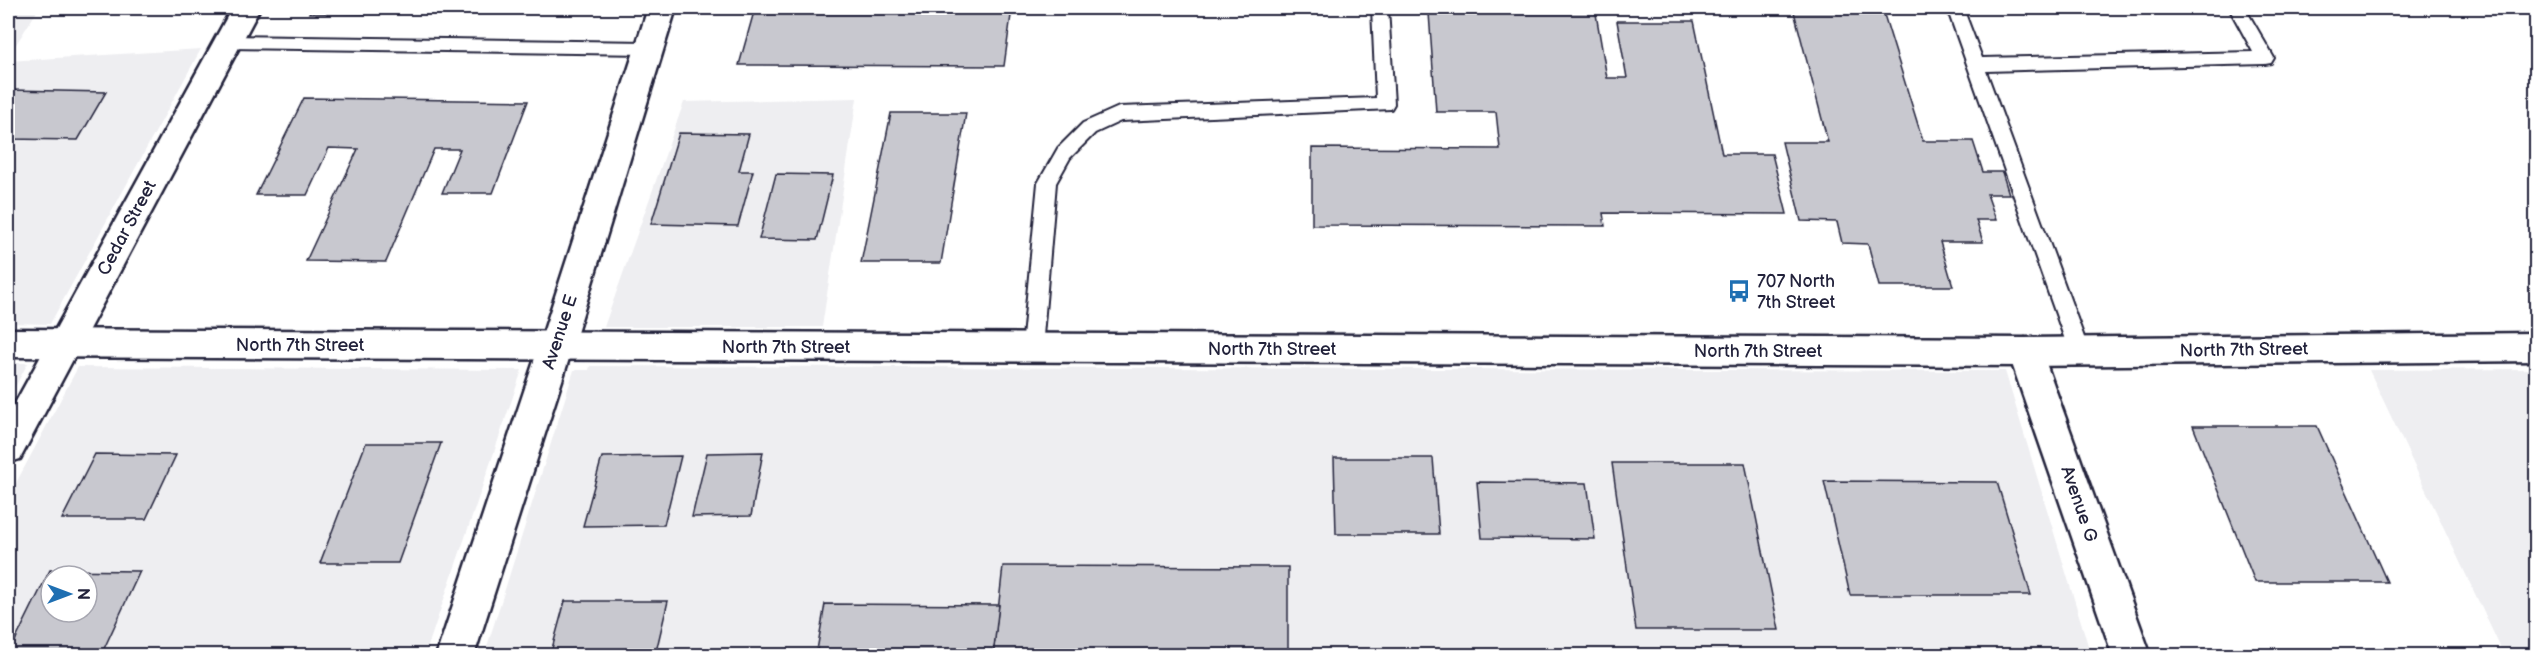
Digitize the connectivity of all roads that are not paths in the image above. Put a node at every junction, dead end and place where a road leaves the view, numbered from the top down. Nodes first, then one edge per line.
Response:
1 (246, 8) edge
2 (662, 8) edge
3 (1380, 8) edge
4 (1955, 8) edge
5 (2237, 8) edge
6 (228, 42) junction
7 (649, 48) junction
8 (1976, 65) junction
9 (8, 343) edge
10 (65, 343) junction
11 (555, 346) junction
12 (2536, 347) edge
13 (1032, 348) junction
14 (2079, 351) junction
15 (2025, 352) junction
16 (8, 448) edge
17 (455, 656) edge
18 (2132, 656) edge

1 - 6 street, Cedar Street
2 - 7 street, Avenue E
3 - 13 lane
4 - 8 lane
5 - 8 lane
6 - 7 lane
6 - 10 street, Cedar Street
7 - 11 street, Avenue E
8 - 14 lane
9 - 10 street, North 7th Street
10 - 11 street, North 7th Street
10 - 16 street, Cedar Street
11 - 13 street, North 7th Street
11 - 17 street, Avenue E
12 - 14 street, North 7th Street
13 - 15 street, North 7th Street
14 - 15 street, North 7th Street
15 - 18 street, Avenue G

